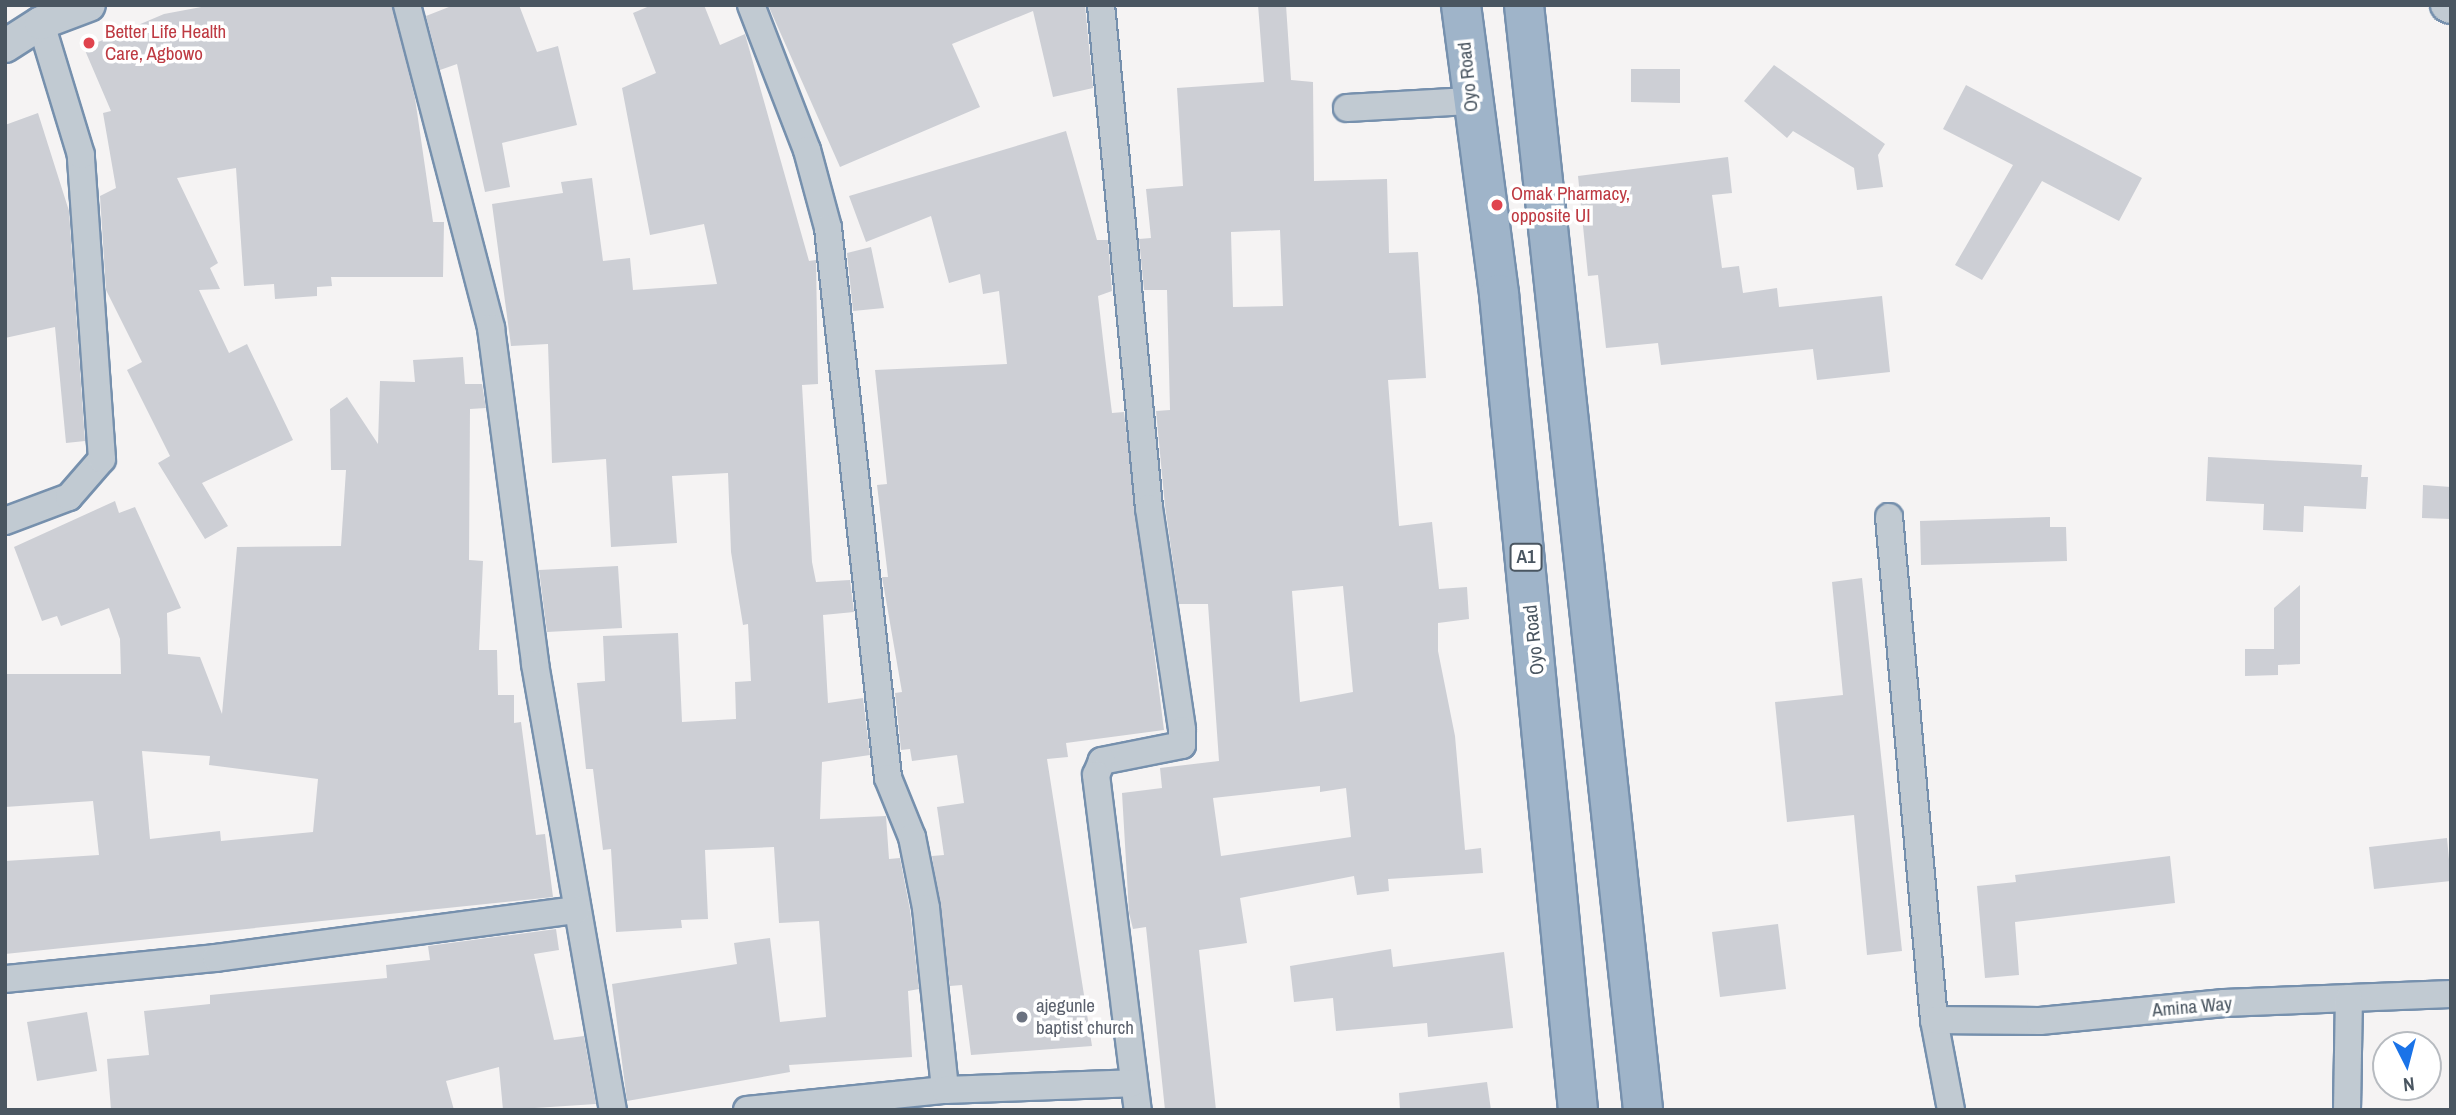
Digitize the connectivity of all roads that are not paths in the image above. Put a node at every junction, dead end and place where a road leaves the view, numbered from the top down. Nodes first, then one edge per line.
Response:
1 (89, 5) edge
2 (407, 5) edge
3 (751, 5) edge
4 (1101, 5) edge
5 (1461, 5) edge
6 (1524, 5) edge
7 (41, 23) junction
8 (5, 46) edge
9 (1469, 101) junction
10 (1347, 108) dead end
11 (1889, 517) dead end
12 (5, 521) edge
13 (1613, 817) junction
14 (1553, 823) junction
15 (577, 909) junction
16 (5, 979) edge
17 (2451, 994) edge
18 (2349, 998) junction
19 (1934, 1020) junction
20 (1132, 1083) junction
21 (945, 1090) junction
22 (613, 1110) edge
23 (747, 1110) edge
24 (1138, 1110) edge
25 (1578, 1110) edge
26 (1643, 1110) edge
27 (1951, 1110) edge
28 (2347, 1110) edge

1 - 7 street
2 - 15 street
3 - 21 street
4 - 20 street
5 - 9 highway, Oyo Road / A1
6 - 13 highway
7 - 8 street
7 - 12 street
9 - 10 street
9 - 14 highway, Oyo Road / A1
11 - 19 street
13 - 14 highway
13 - 26 highway
14 - 25 highway, Oyo Road / A1
15 - 16 street
15 - 22 street
17 - 18 street, Amina Way
18 - 19 street, Amina Way
18 - 28 street
19 - 27 street
20 - 21 street
20 - 24 street
21 - 23 street

